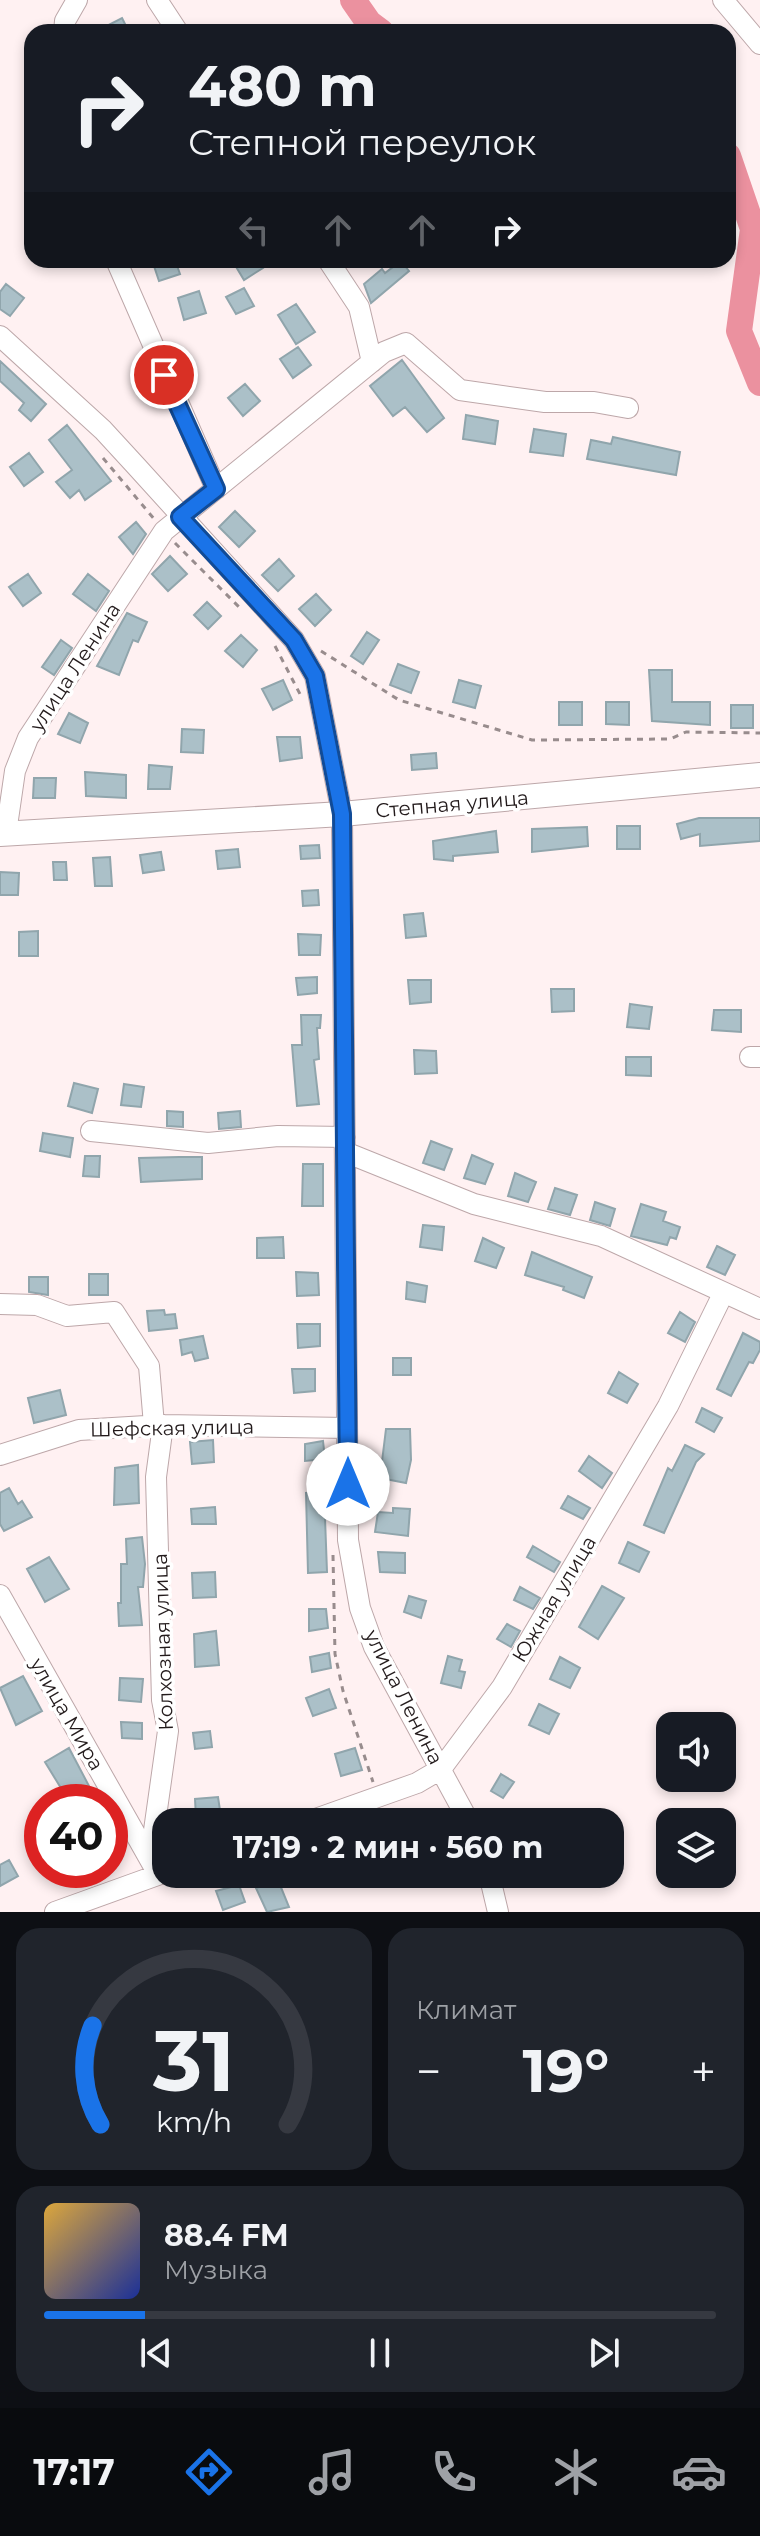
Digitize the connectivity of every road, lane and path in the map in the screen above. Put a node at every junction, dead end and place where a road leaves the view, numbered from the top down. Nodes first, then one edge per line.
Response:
1 (77, 0) edge
2 (157, 0) edge
3 (723, 0) edge
4 (65, 24) edge
5 (173, 24) edge
6 (760, 44) edge
7 (119, 268) edge
8 (333, 268) edge
9 (0, 336) edge
10 (372, 362) junction
11 (628, 408) dead end
12 (98, 451) dead end
13 (216, 489) junction
14 (180, 517) junction
15 (164, 531) junction
16 (249, 616) dead end
17 (270, 635) dead end
18 (318, 649) dead end
19 (303, 701) dead end
20 (760, 733) edge
21 (760, 775) edge
22 (342, 814) junction
23 (3, 834) edge
24 (91, 1131) dead end
25 (345, 1144) junction
26 (723, 1294) junction
27 (0, 1304) edge
28 (760, 1309) edge
29 (159, 1425) junction
30 (347, 1428) junction
31 (0, 1455) edge
32 (332, 1550) dead end
33 (0, 1595) edge
34 (441, 1769) junction
35 (378, 1797) junction
36 (162, 1808) edge
37 (347, 1808) edge
38 (462, 1808) edge
39 (152, 1858) edge
40 (152, 1871) edge
41 (492, 1888) edge
42 (55, 1912) edge
43 (498, 1912) edge

1 - 4 street
2 - 5 street
3 - 6 street
7 - 13 street
8 - 10 street
9 - 14 street, улица Ленина
10 - 11 street
10 - 13 street
12 - 15 path
13 - 14 street
14 - 15 street, улица Ленина
14 - 22 street, улица Ленина
15 - 16 path
15 - 23 street, улица Ленина
17 - 19 path
18 - 20 path
21 - 22 main road, Степная улица
22 - 23 main road, Степная улица
22 - 25 street, улица Ленина
24 - 25 street
25 - 26 street
25 - 30 street, улица Ленина
26 - 28 street
26 - 34 street, Южная улица
27 - 29 street, Колхозная улица
29 - 30 street, Шефская улица
29 - 31 street, Шефская улица
29 - 36 street, Колхозная улица
30 - 34 street, улица Ленина
32 - 35 path
33 - 39 street, улица Мира
34 - 35 street, Южная улица
34 - 38 street, улица Ленина
35 - 37 street, Южная улица
40 - 42 street
41 - 43 street

